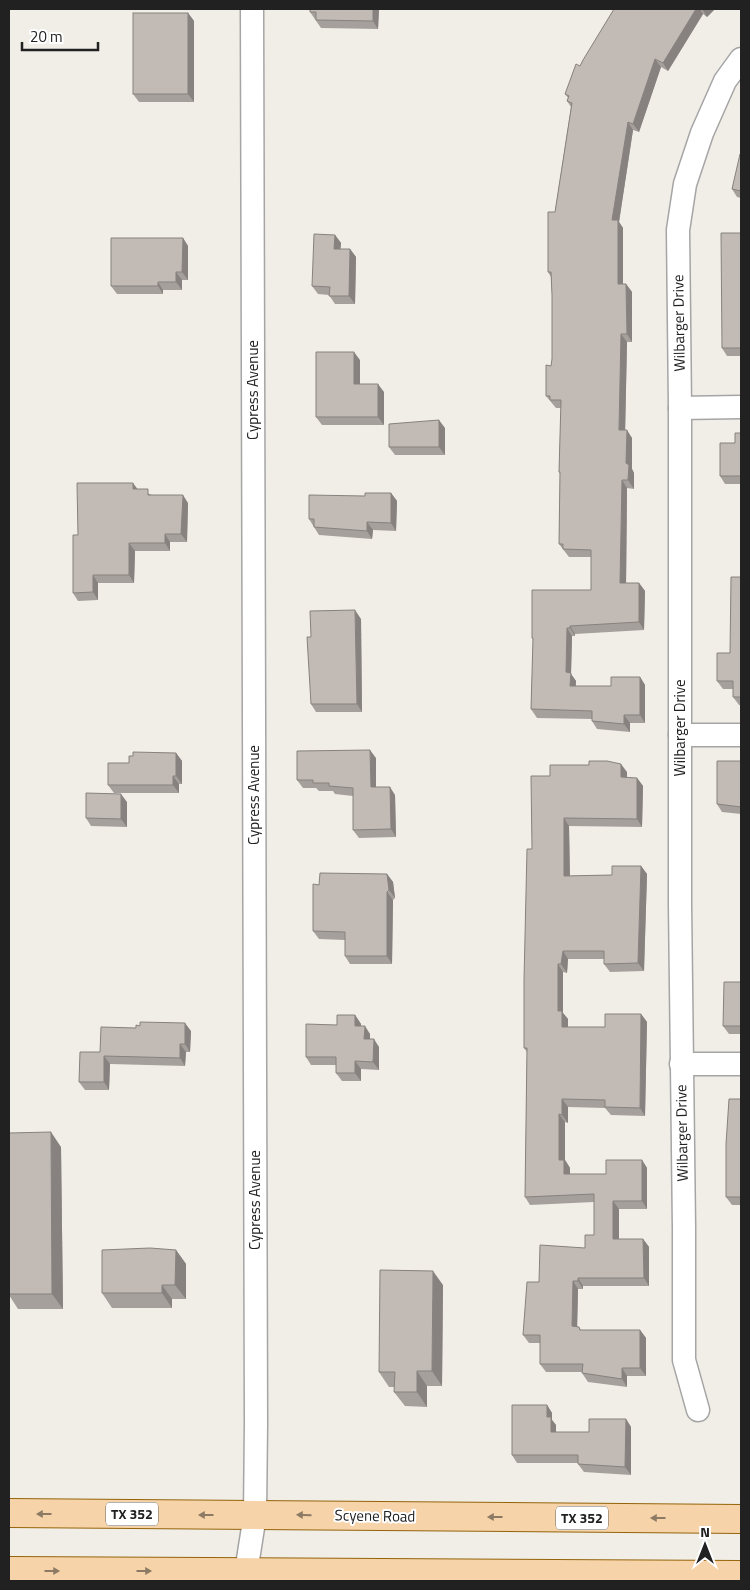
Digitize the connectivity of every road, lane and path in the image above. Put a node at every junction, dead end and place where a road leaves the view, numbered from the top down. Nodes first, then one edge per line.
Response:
1 (252, 9) edge
2 (741, 59) edge
3 (741, 407) edge
4 (680, 408) junction
5 (680, 735) junction
6 (741, 735) edge
7 (681, 1064) junction
8 (741, 1064) edge
9 (698, 1410) dead end
10 (9, 1513) edge
11 (255, 1515) junction
12 (741, 1519) edge
13 (9, 1571) edge
14 (741, 1575) edge
15 (246, 1577) edge

1 - 11 street, Cypress Avenue
2 - 4 street, Wilbarger Drive
3 - 4 street
4 - 5 street, Wilbarger Drive
5 - 6 street
5 - 7 street, Wilbarger Drive
7 - 8 street
7 - 9 street, Wilbarger Drive
11 -> 10 main road, Scyene Road / TX 352
12 -> 11 main road, Scyene Road / TX 352
11 - 15 street, Cypress Avenue
13 -> 15 main road
14 - 15 main road

